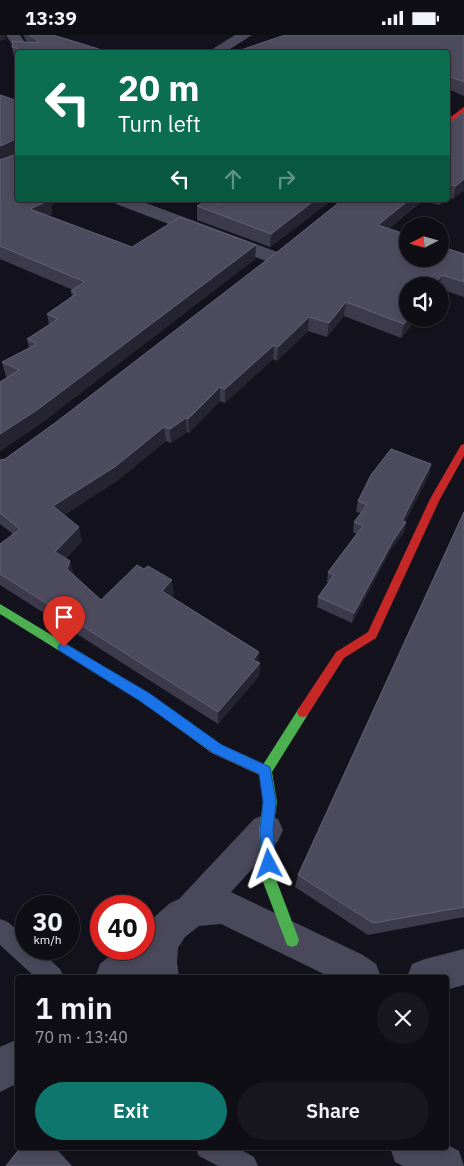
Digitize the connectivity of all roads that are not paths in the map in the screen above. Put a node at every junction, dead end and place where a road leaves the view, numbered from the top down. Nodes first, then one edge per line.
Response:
1 (13, 35) edge
2 (245, 35) edge
3 (24, 50) edge
4 (218, 50) edge
5 (464, 109) edge
6 (450, 120) edge
7 (127, 202) edge
8 (272, 257) edge
9 (464, 447) edge
10 (0, 608) edge
11 (265, 771) junction
12 (266, 830) junction
13 (180, 919) junction
14 (0, 930) edge
15 (292, 940) junction
16 (464, 967) edge
17 (50, 975) edge
18 (115, 975) edge
19 (160, 975) edge
20 (360, 975) edge
21 (432, 975) edge
22 (15, 1060) edge
23 (0, 1072) edge
24 (214, 1150) edge
25 (245, 1166) edge

1 - 3 street
2 - 4 street
5 - 6 street
7 - 8 street
9 - 11 street
10 - 11 street
11 - 12 street
12 - 13 street
12 - 15 street
13 - 15 street
13 - 18 street
13 - 19 street
14 - 17 lane
15 - 20 street
16 - 21 street
22 - 23 street
24 - 25 lane

